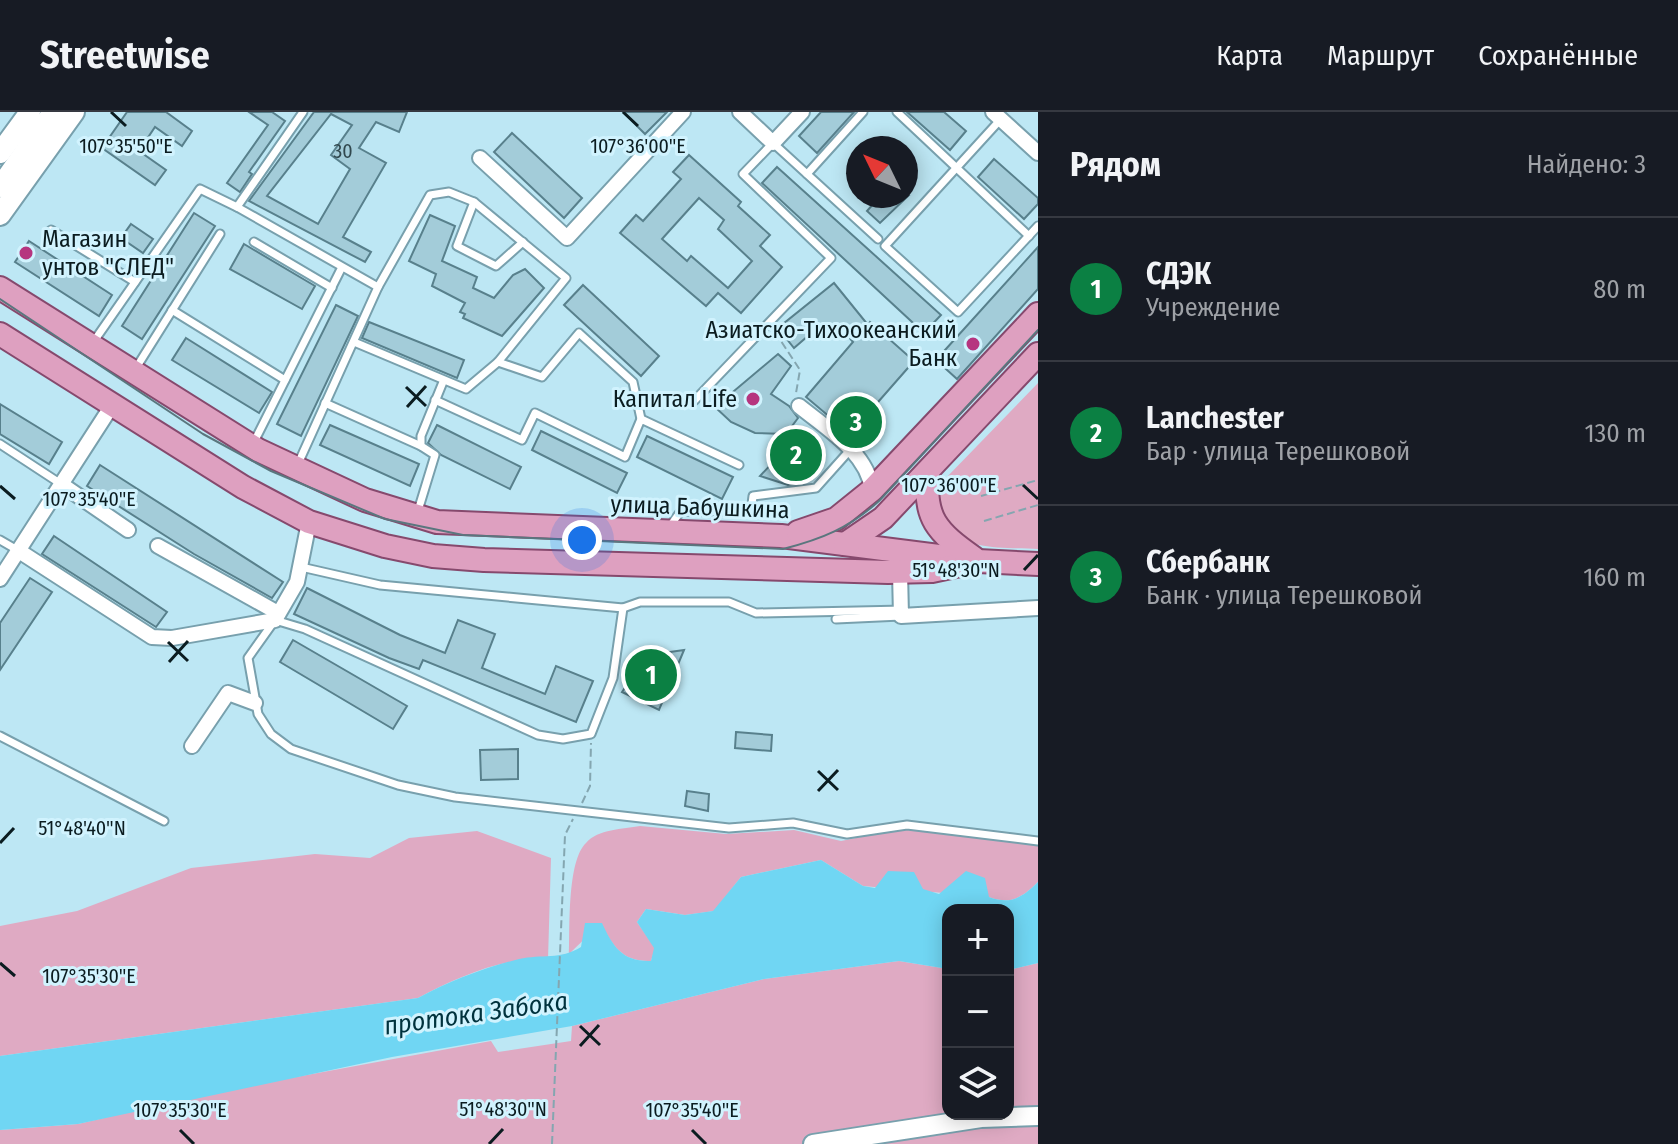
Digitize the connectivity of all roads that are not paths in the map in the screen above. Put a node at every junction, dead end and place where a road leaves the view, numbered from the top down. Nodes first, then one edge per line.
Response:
1 (30, 112) edge
2 (53, 112) edge
3 (74, 112) edge
4 (303, 112) edge
5 (683, 112) edge
6 (740, 112) edge
7 (802, 112) edge
8 (863, 112) edge
9 (897, 112) edge
10 (999, 115) edge
11 (773, 143) junction
12 (0, 153) edge
13 (1038, 153) edge
14 (480, 158) dead end
15 (956, 168) junction
16 (807, 174) junction
17 (0, 187) edge
18 (474, 202) junction
19 (237, 207) junction
20 (0, 215) edge
21 (1038, 226) edge
22 (51, 230) dead end
23 (220, 234) dead end
24 (1029, 236) junction
25 (878, 239) dead end
26 (254, 242) dead end
27 (523, 242) junction
28 (341, 269) junction
29 (135, 282) junction
30 (378, 287) junction
31 (0, 288) edge
32 (332, 288) junction
33 (172, 310) junction
34 (1038, 314) edge
35 (0, 334) edge
36 (354, 342) junction
37 (91, 346) junction
38 (1038, 354) edge
39 (498, 362) junction
40 (133, 373) junction
41 (285, 380) junction
42 (443, 382) junction
43 (435, 400) junction
44 (694, 401) dead end
45 (325, 403) junction
46 (799, 406) road end
47 (111, 407) junction
48 (641, 419) junction
49 (0, 444) edge
50 (252, 446) junction
51 (421, 446) junction
52 (850, 450) junction
53 (739, 465) dead end
54 (296, 468) junction
55 (928, 472) junction
56 (61, 484) junction
57 (874, 487) junction
58 (751, 512) junction
59 (775, 512) dead end
60 (416, 516) junction
61 (883, 518) junction
62 (309, 522) junction
63 (128, 530) dead end
64 (667, 531) junction
65 (781, 536) junction
66 (0, 540) edge
67 (849, 542) junction
68 (158, 546) dead end
69 (892, 547) junction
70 (19, 551) junction
71 (978, 561) junction
72 (1038, 564) edge
73 (779, 566) junction
74 (301, 567) junction
75 (900, 572) junction
76 (0, 579) edge
77 (623, 608) junction
78 (1038, 608) edge
79 (901, 616) junction
80 (277, 617) junction
81 (255, 703) junction
82 (0, 736) edge
83 (192, 746) dead end
84 (164, 821) dead end
85 (1038, 841) edge
86 (1038, 1116) edge
87 (813, 1144) edge

1 - 12 main road
2 - 17 main road
3 - 20 main road
4 - 19 lane
5 - 14 street
6 - 11 street
7 - 11 street
8 - 16 lane
9 - 15 lane
10 - 13 street
10 - 15 lane
11 - 16 lane
11 - 44 lane
15 - 24 lane
15 - 24 lane
16 - 25 lane
18 - 27 lane
18 - 27 lane
18 - 30 lane
19 - 28 lane
19 - 29 lane
21 - 24 lane
22 - 29 lane
23 - 33 lane
26 - 32 lane
27 - 39 lane
28 - 30 lane
28 - 32 lane
29 - 37 lane
30 - 36 lane
31 - 37 main road, улица Бабушкина
32 - 41 lane
33 - 40 lane
33 - 41 lane
34 - 57 main road
35 - 47 main road, улица Бабушкина
36 - 42 lane
36 - 45 lane
37 - 40 main road, улица Бабушкина
38 - 55 main road
39 - 42 lane
39 - 48 lane
40 - 50 main road, улица Бабушкина
41 - 50 lane
42 - 43 lane
43 - 48 lane
43 - 51 lane
45 - 51 lane
45 - 54 lane
46 - 52 street
47 - 56 street
47 - 62 main road, улица Бабушкина
48 - 53 lane
49 - 56 lane
50 - 54 main road, улица Бабушкина
51 - 60 lane
52 - 57 street
52 - 58 lane
54 - 60 main road, улица Бабушкина
55 - 61 main road
55 - 71 main road
56 - 63 street
56 - 70 street
57 - 61 main road
57 - 65 main road
58 - 59 lane
58 - 64 lane
60 - 64 main road, улица Бабушкина
61 - 67 main road
61 - 69 main road
62 - 73 main road, улица Бабушкина
62 - 74 street
64 - 65 main road, улица Бабушкина
65 - 67 main road, улица Бабушкина
66 - 70 lane
67 - 69 main road, улица Бабушкина
67 - 73 main road
68 - 80 street
69 - 71 main road, улица Бабушкина
69 - 75 main road
70 - 76 street
70 - 80 street
71 - 72 main road, улица Бабушкина
71 - 75 main road, улица Бабушкина
73 - 75 main road, улица Бабушкина
74 - 77 lane
74 - 80 street
75 - 79 street
77 - 78 lane
77 - 80 lane
78 - 79 street
78 - 79 lane
80 - 81 lane
81 - 83 street
81 - 85 lane
82 - 84 lane
86 - 87 street

